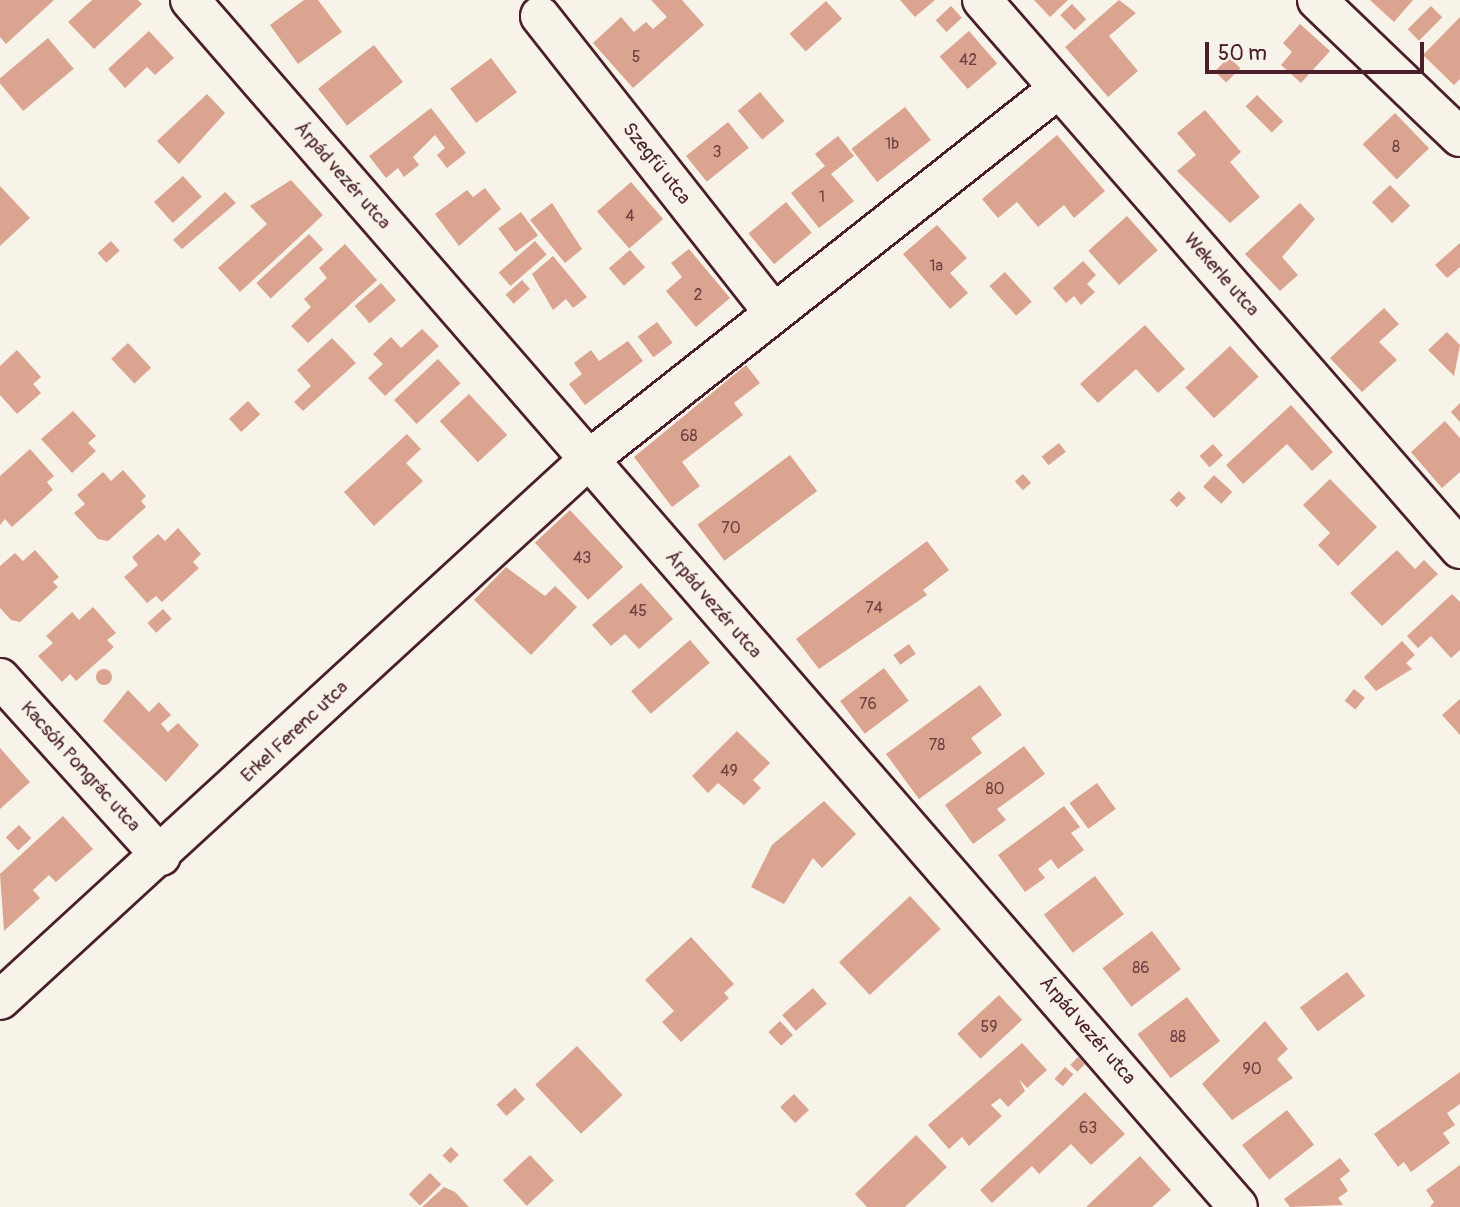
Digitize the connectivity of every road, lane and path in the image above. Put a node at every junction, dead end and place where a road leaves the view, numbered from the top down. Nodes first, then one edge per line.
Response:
1 (190, 0) edge
2 (982, 0) edge
3 (1317, 0) edge
4 (540, 16) dead end
5 (1058, 89) junction
6 (1460, 137) edge
7 (773, 312) junction
8 (587, 461) junction
9 (1460, 549) edge
10 (0, 678) edge
11 (161, 856) junction
12 (0, 1000) edge
13 (1238, 1207) edge

1 - 8 street, Árpád vezér utca
2 - 5 street, Wekerle utca
3 - 6 street
4 - 7 street, Szegfű utca
5 - 7 street
5 - 9 street, Wekerle utca
7 - 8 street
8 - 11 street, Erkel Ferenc utca
8 - 13 street, Árpád vezér utca
10 - 11 street, Kacsóh Pongrác utca
11 - 12 street, Erkel Ferenc utca

